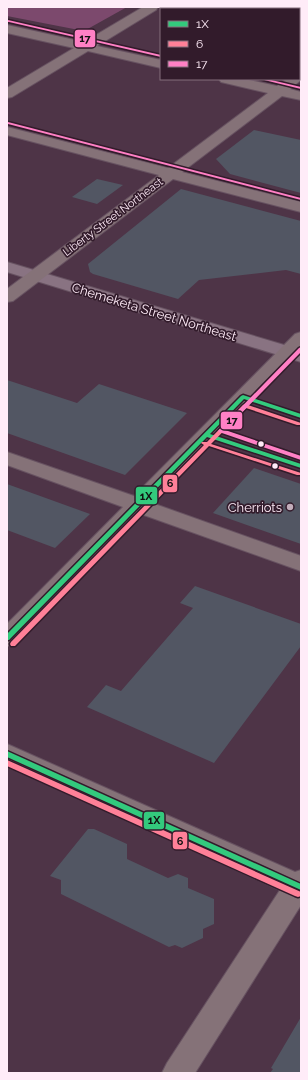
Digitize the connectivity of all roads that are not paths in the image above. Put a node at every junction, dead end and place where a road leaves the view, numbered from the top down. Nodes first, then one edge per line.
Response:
1 (152, 7) edge
2 (7, 29) edge
3 (85, 47) junction
4 (160, 64) edge
5 (230, 80) edge
6 (294, 80) edge
7 (279, 91) junction
8 (7, 94) edge
9 (301, 96) edge
10 (7, 131) edge
11 (170, 173) junction
12 (301, 207) edge
13 (7, 267) edge
14 (35, 276) junction
15 (7, 297) edge
16 (301, 338) edge
17 (294, 354) edge
18 (7, 458) edge
19 (82, 485) junction
20 (137, 505) junction
21 (119, 524) junction
22 (301, 564) edge
23 (7, 638) edge
24 (7, 754) edge
25 (300, 885) edge
26 (178, 1073) edge

1 - 3 main road
2 - 3 main road
3 - 4 main road
3 - 8 main road
5 - 7 main road
6 - 7 main road, Liberty Street Northeast
7 - 9 main road
7 - 11 main road, Liberty Street Northeast
10 - 11 main road
11 - 12 main road
11 - 14 main road, Liberty Street Northeast
13 - 14 street, Chemeketa Street Northeast
14 - 15 main road, Liberty Street Northeast
14 - 17 street, Chemeketa Street Northeast
16 - 17 main road
17 - 20 main road
18 - 19 main road
19 - 20 main road
19 - 21 main road
20 - 21 main road
20 - 22 main road
21 - 23 main road
24 - 25 main road
25 - 26 main road

